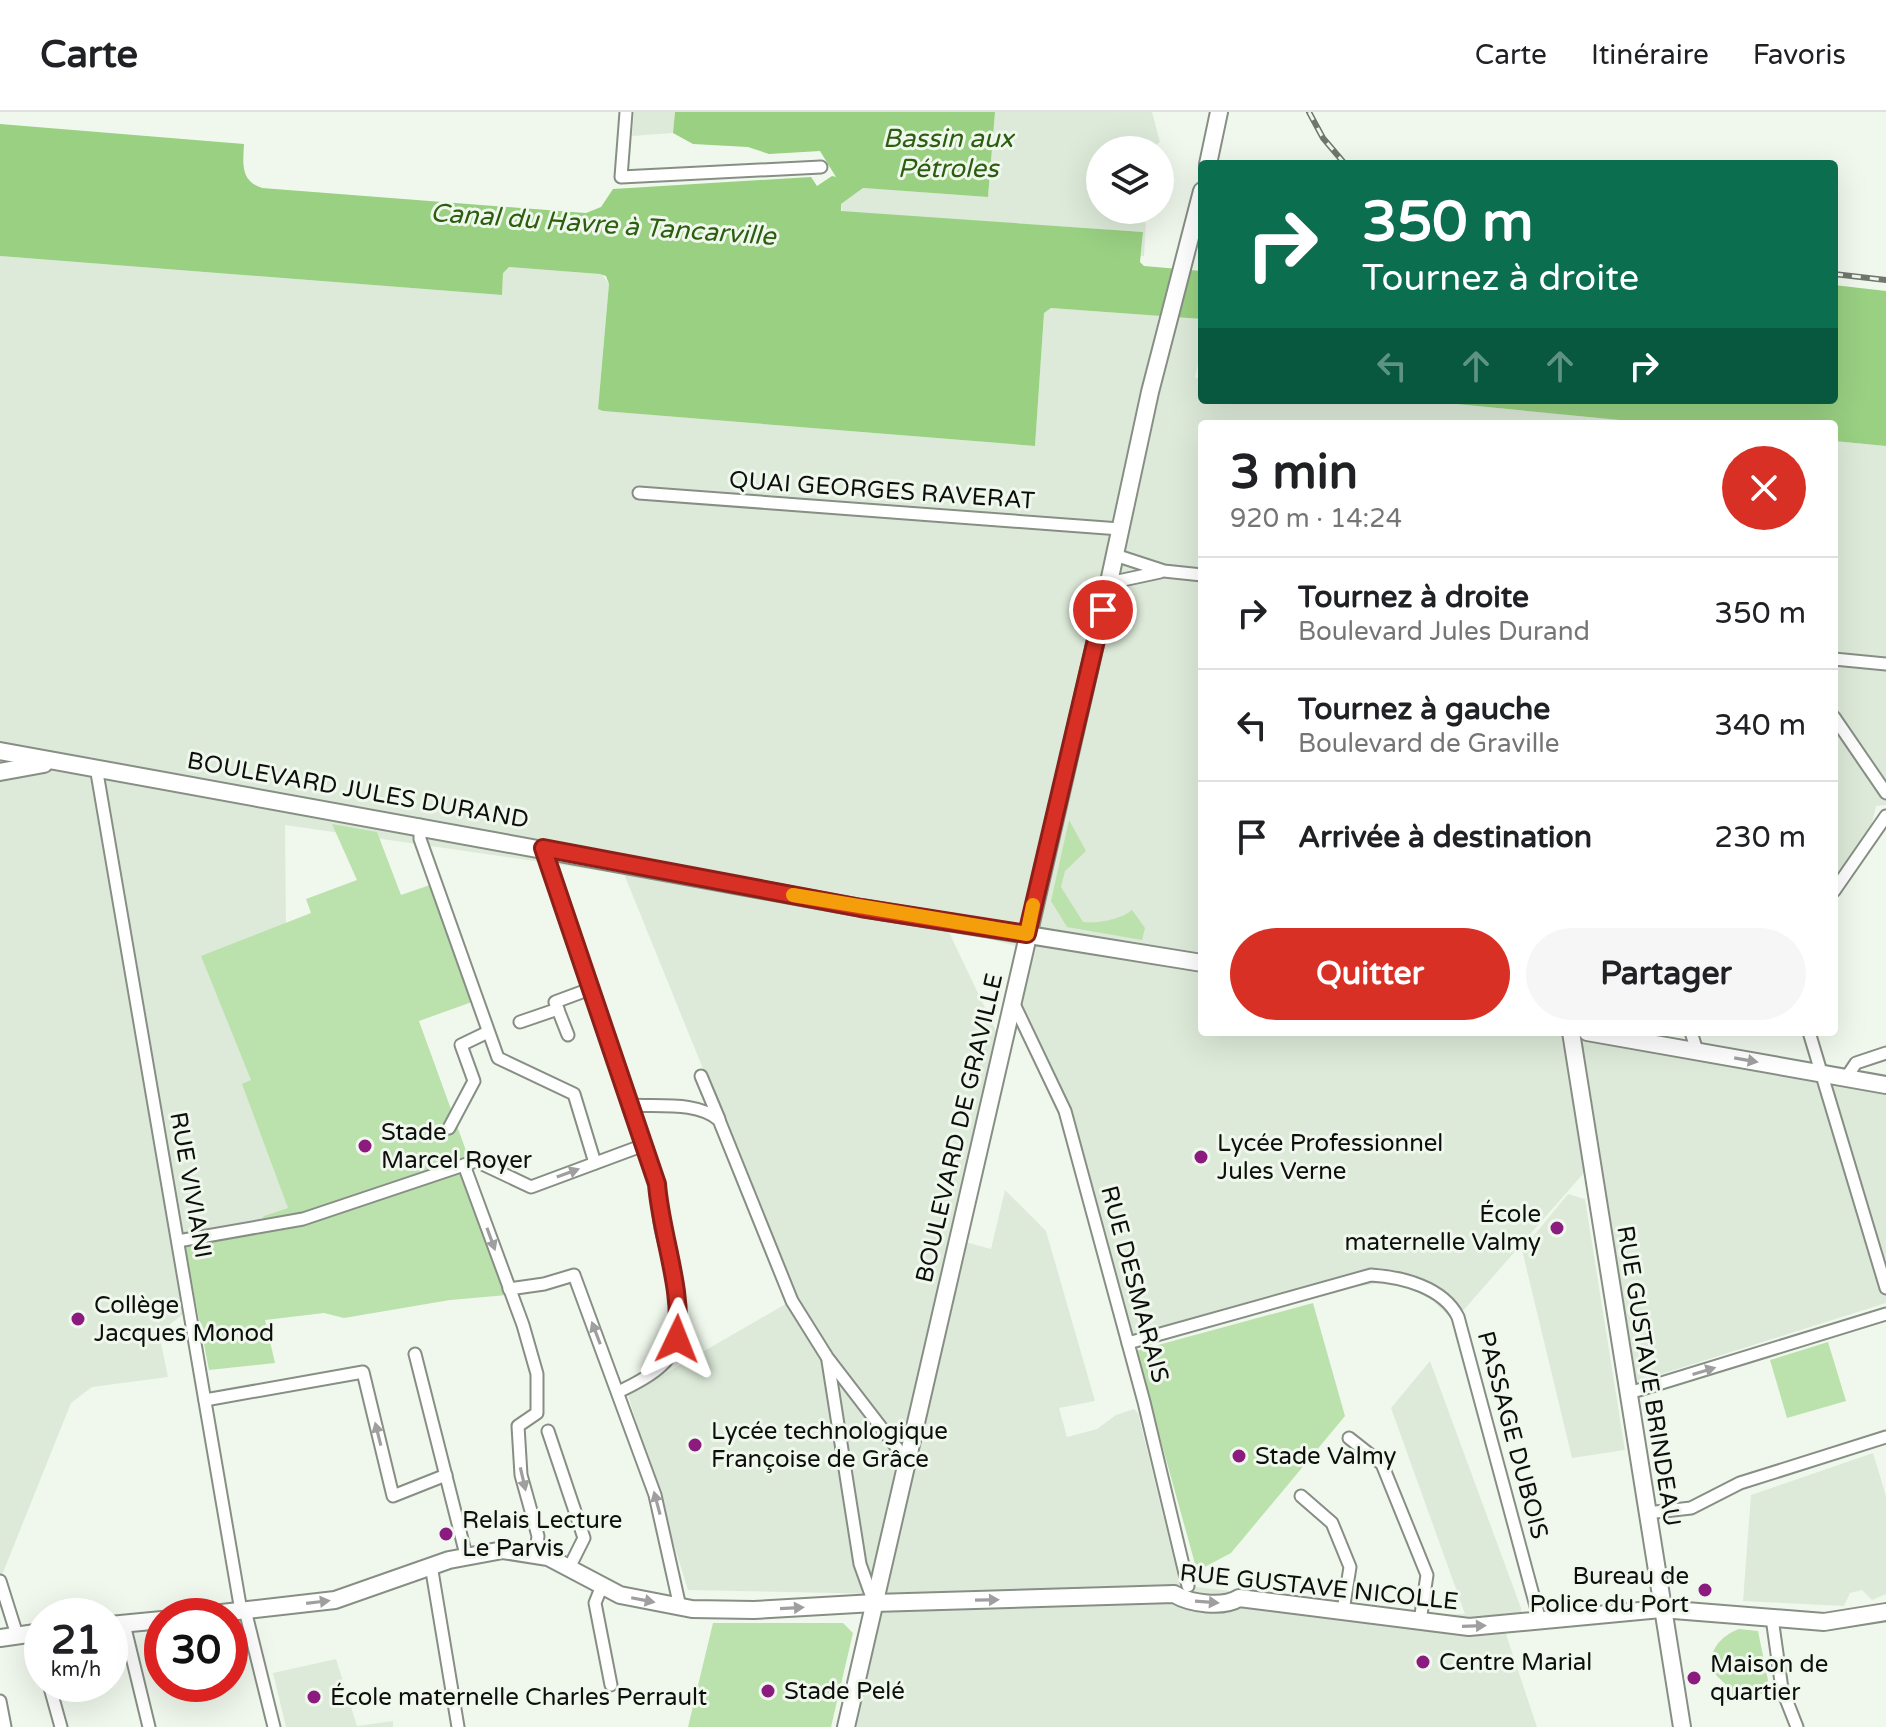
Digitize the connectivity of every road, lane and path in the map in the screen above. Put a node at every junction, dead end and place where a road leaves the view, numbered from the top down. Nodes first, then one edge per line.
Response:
1 (626, 112) edge
2 (1219, 112) edge
3 (1209, 160) edge
4 (821, 167) dead end
5 (1198, 208) edge
6 (639, 493) dead end
7 (1120, 529) junction
8 (1115, 555) junction
9 (1164, 571) junction
10 (1198, 575) edge
11 (1109, 583) junction
12 (1838, 659) edge
13 (1886, 664) edge
14 (1838, 723) edge
15 (0, 751) edge
16 (58, 762) junction
17 (96, 767) junction
18 (0, 772) edge
19 (1886, 793) edge
20 (1886, 816) edge
21 (420, 825) junction
22 (543, 848) junction
23 (1838, 885) edge
24 (1027, 934) junction
25 (1198, 962) edge
26 (590, 989) junction
27 (1012, 1002) junction
28 (558, 1009) junction
29 (520, 1022) dead end
30 (488, 1032) junction
31 (568, 1035) dead end
32 (1572, 1036) edge
33 (1610, 1036) edge
34 (1692, 1036) edge
35 (1810, 1036) edge
36 (1697, 1051) junction
37 (1886, 1053) edge
38 (701, 1076) dead end
39 (1846, 1078) junction
40 (1823, 1079) junction
41 (1886, 1085) edge
42 (630, 1105) junction
43 (719, 1120) junction
44 (449, 1128) dead end
45 (644, 1145) junction
46 (595, 1163) junction
47 (464, 1165) junction
48 (178, 1241) junction
49 (1886, 1288) edge
50 (509, 1289) junction
51 (1886, 1314) edge
52 (1128, 1343) junction
53 (415, 1354) dead end
54 (827, 1357) junction
55 (618, 1392) junction
56 (1629, 1393) junction
57 (205, 1400) junction
58 (548, 1431) dead end
59 (1886, 1437) edge
60 (1349, 1438) dead end
61 (907, 1461) junction
62 (446, 1475) junction
63 (1301, 1496) dead end
64 (1647, 1513) junction
65 (536, 1553) junction
66 (466, 1555) junction
67 (431, 1565) junction
68 (569, 1568) junction
69 (0, 1581) edge
70 (601, 1588) junction
71 (1176, 1592) junction
72 (241, 1598) edge
73 (874, 1603) junction
74 (680, 1607) junction
75 (1661, 1609) junction
76 (248, 1610) edge
77 (1343, 1611) junction
78 (1886, 1612) edge
79 (1772, 1618) junction
80 (1420, 1621) junction
81 (1540, 1621) junction
82 (248, 1630) edge
83 (8, 1637) edge
84 (128, 1659) edge
85 (611, 1685) dead end
86 (0, 1701) edge
87 (54, 1702) edge
88 (5, 1727) edge
89 (61, 1727) edge
90 (149, 1727) edge
91 (274, 1727) edge
92 (458, 1727) edge
93 (846, 1727) edge
94 (1682, 1727) edge
95 (1797, 1727) edge

1 - 4 street
2 - 3 street
5 - 7 street, BOULEVARD DE GRAVILLE
6 - 7 street, QUAI GEORGES RAVERAT
7 - 8 street, BOULEVARD DE GRAVILLE
8 - 9 street
8 - 11 street, BOULEVARD DE GRAVILLE
9 - 10 street
9 - 11 street
11 - 24 street, BOULEVARD DE GRAVILLE
12 - 13 street
14 - 19 street
15 - 16 street, BOULEVARD JULES DURAND
16 - 17 street, BOULEVARD JULES DURAND
16 - 18 street, BOULEVARD JULES DURAND
17 - 21 street, BOULEVARD JULES DURAND
17 - 48 street, RUE VIVIANI
20 - 23 street
21 - 22 street, BOULEVARD JULES DURAND
21 - 30 street
22 - 24 street, BOULEVARD JULES DURAND
22 - 26 street
24 - 25 street, BOULEVARD JULES DURAND
24 - 27 street, BOULEVARD DE GRAVILLE
26 - 28 street
26 - 42 street
27 - 52 street, RUE DESMARAIS
27 - 61 street, BOULEVARD DE GRAVILLE
28 - 29 street
28 - 31 street
30 - 44 street
30 - 46 street
32 - 56 street, RUE GUSTAVE BRINDEAU
33 - 36 street
34 - 36 street
35 - 40 street
36 -> 40 street
37 - 39 street
38 - 43 street
39 - 40 street
39 - 41 street
40 - 49 street
42 - 43 street
42 - 45 street
43 - 54 street
45 - 46 street
45 - 55 street
47 -> 46 street
47 - 48 street
47 -> 50 street
48 - 57 street, RUE VIVIANI
55 -> 50 street
50 -> 65 street
56 -> 51 street
52 - 71 street, RUE DESMARAIS
52 - 81 street, PASSAGE DUBOIS
53 - 62 street
54 - 61 street
54 - 73 street
74 -> 55 street
56 - 64 street, RUE GUSTAVE BRINDEAU
62 -> 57 street
57 - 72 street, RUE VIVIANI
58 - 68 street
59 - 64 street
60 - 80 street
61 - 73 street, BOULEVARD DE GRAVILLE
62 - 66 street
63 - 77 street
64 - 75 street, RUE GUSTAVE BRINDEAU
65 - 66 street
65 - 68 street, RUE GUSTAVE NICOLLE
66 - 67 street
76 -> 67 street
67 - 92 street
68 - 70 street, RUE GUSTAVE NICOLLE
69 - 83 street
70 -> 74 street, RUE GUSTAVE NICOLLE
70 - 85 street
73 -> 71 street, RUE GUSTAVE NICOLLE
71 -> 77 street, RUE GUSTAVE NICOLLE
74 -> 73 street, RUE GUSTAVE NICOLLE
73 - 93 street, BOULEVARD DE GRAVILLE
75 - 79 street, RUE GUSTAVE NICOLLE
75 - 81 street, RUE GUSTAVE NICOLLE
75 - 94 street, RUE GUSTAVE BRINDEAU
77 - 80 street, RUE GUSTAVE NICOLLE
78 - 79 street, RUE GUSTAVE NICOLLE
79 - 95 street
80 -> 81 street, RUE GUSTAVE NICOLLE
82 - 91 street, RUE VIVIANI
84 - 90 street
86 - 88 street
87 - 89 street

